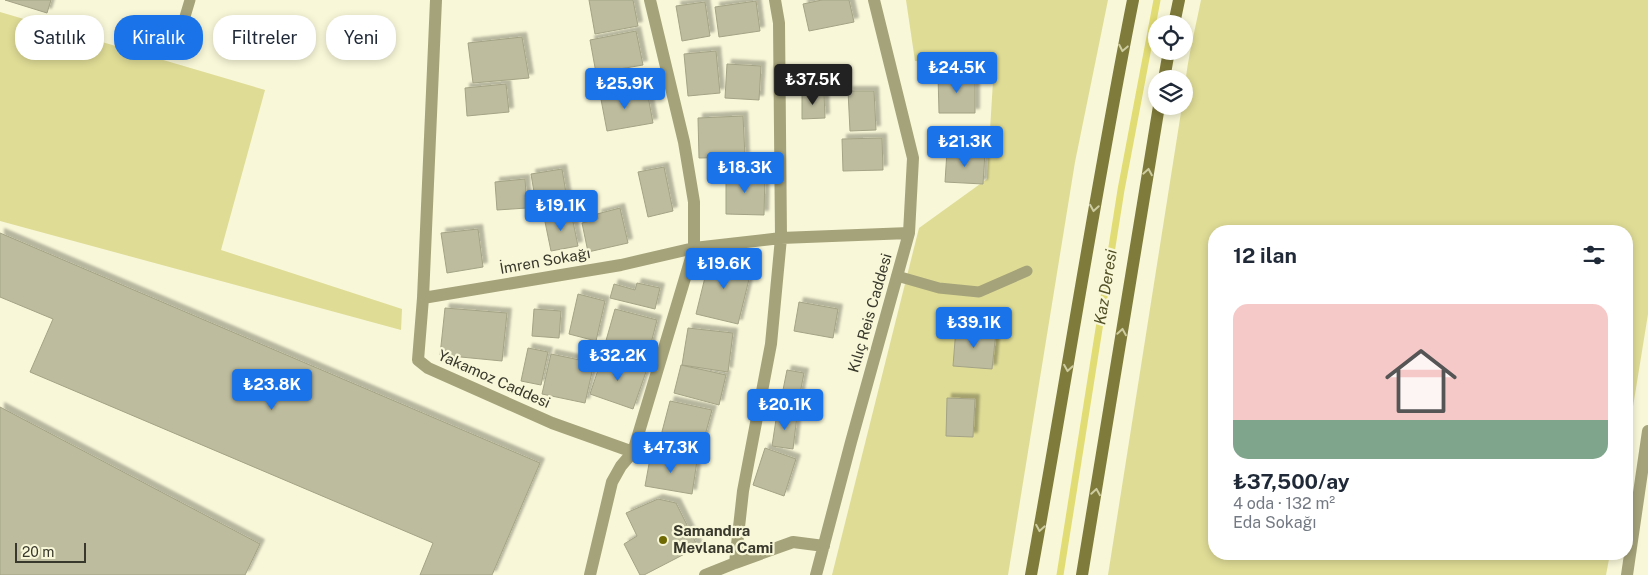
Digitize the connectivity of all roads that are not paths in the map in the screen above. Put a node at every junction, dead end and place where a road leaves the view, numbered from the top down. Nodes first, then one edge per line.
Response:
1 (190, 0) edge
2 (436, 0) edge
3 (650, 0) edge
4 (775, 0) edge
5 (874, 0) edge
6 (1132, 0) edge
7 (1179, 0) edge
8 (186, 15) edge
9 (1176, 15) edge
10 (1159, 115) edge
11 (909, 233) junction
12 (781, 238) junction
13 (694, 248) junction
14 (1027, 271) dead end
15 (897, 276) junction
16 (423, 298) junction
17 (1648, 431) edge
18 (633, 452) junction
19 (1633, 534) edge
20 (824, 546) junction
21 (1629, 560) edge
22 (735, 563) junction
23 (590, 575) edge
24 (705, 575) edge
25 (816, 575) edge
26 (1031, 575) edge
27 (1082, 575) edge
28 (1627, 575) edge

1 - 8 lane
2 - 16 street, Yakamoz Caddesi
3 - 13 street
4 - 12 street
5 - 11 street, Kılıç Reis Caddesi
6 -> 26 main road
7 - 9 main road
27 -> 10 main road
11 - 12 street, İmren Sokağı
11 - 15 street, Kılıç Reis Caddesi
12 - 13 street, İmren Sokağı
12 - 22 street
13 - 16 street, İmren Sokağı
13 - 18 street
14 - 15 lane
15 - 20 street, Kılıç Reis Caddesi
16 - 18 street, Yakamoz Caddesi
17 - 19 street
18 - 23 street
20 - 22 street
20 - 25 street, Kılıç Reis Caddesi
21 - 28 street
22 - 24 street

